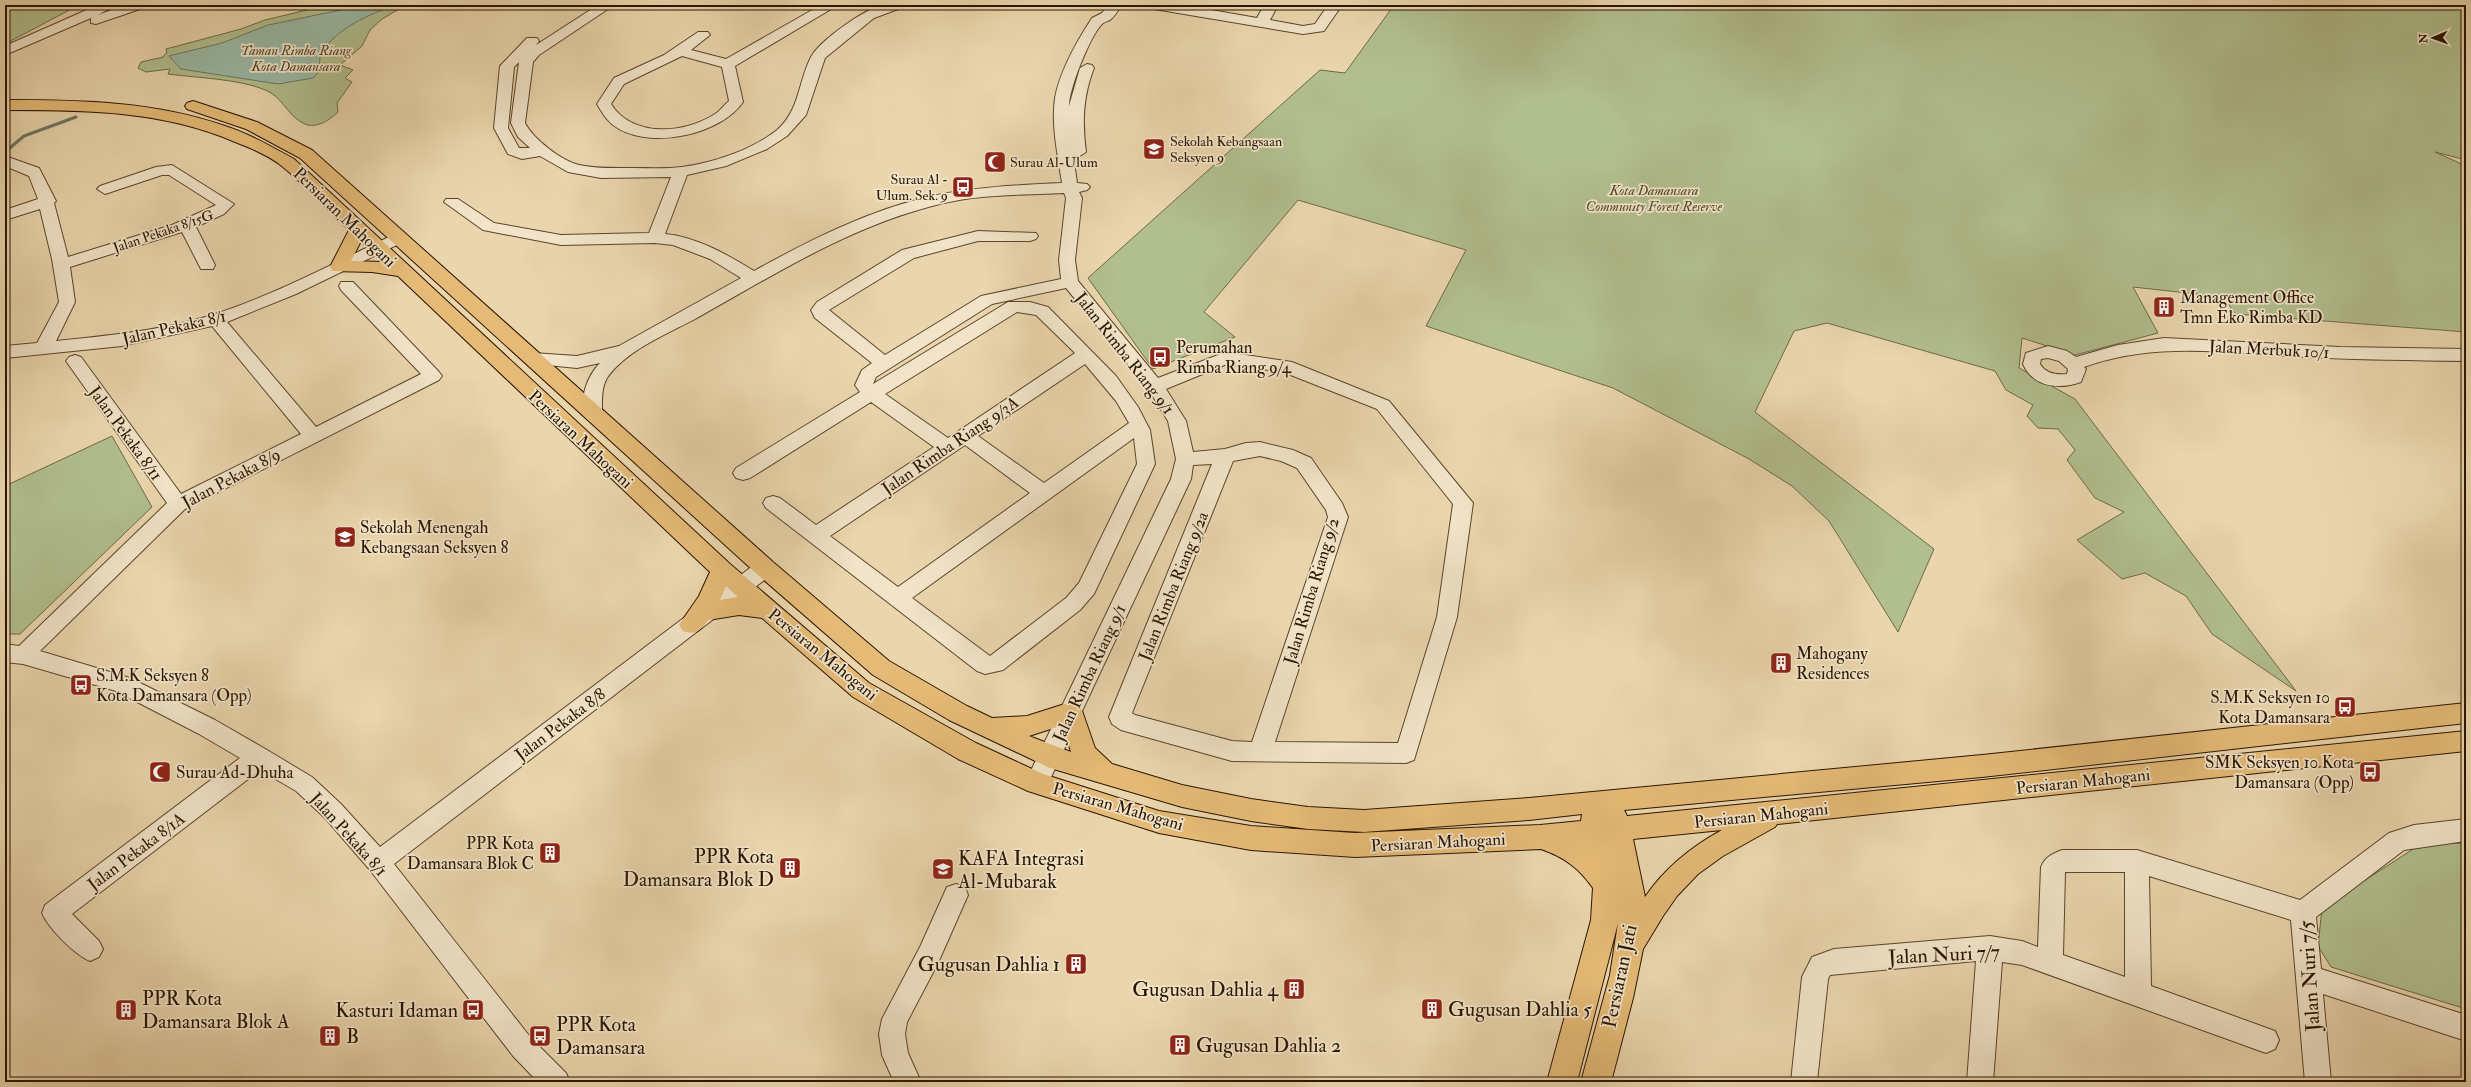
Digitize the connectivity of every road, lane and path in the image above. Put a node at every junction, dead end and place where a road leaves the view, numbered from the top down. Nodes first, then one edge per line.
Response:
1 (109, 5) edge
2 (138, 5) edge
3 (589, 5) edge
4 (607, 5) edge
5 (831, 5) edge
6 (896, 5) edge
7 (1154, 5) edge
8 (1271, 5) edge
9 (1335, 5) edge
10 (1175, 6) edge
11 (1111, 10) edge
12 (1260, 23) junction
13 (87, 24) dead end
14 (703, 35) dead end
15 (1089, 48) junction
16 (680, 50) junction
17 (5, 51) edge
18 (728, 64) junction
19 (5, 92) edge
20 (5, 100) edge
21 (5, 105) edge
22 (54, 105) junction
23 (542, 151) junction
24 (5, 161) edge
25 (1067, 171) junction
26 (681, 172) junction
27 (105, 189) dead end
28 (1039, 190) junction
29 (1075, 195) junction
30 (48, 201) junction
31 (452, 202) dead end
32 (5, 215) edge
33 (187, 225) junction
34 (358, 230) junction
35 (1030, 236) dead end
36 (399, 238) junction
37 (655, 238) junction
38 (377, 249) junction
39 (60, 265) junction
40 (207, 265) dead end
41 (339, 267) junction
42 (401, 271) junction
43 (753, 278) junction
44 (1070, 282) junction
45 (347, 286) dead end
46 (216, 320) junction
47 (43, 348) junction
48 (624, 351) junction
49 (5, 352) edge
50 (1085, 355) junction
51 (2466, 355) edge
52 (533, 359) junction
53 (75, 361) dead end
54 (884, 364) junction
55 (2074, 364) dead end
56 (1155, 386) junction
57 (872, 394) junction
58 (593, 413) junction
59 (1139, 425) junction
60 (964, 435) junction
61 (313, 436) junction
62 (947, 447) junction
63 (1225, 456) junction
64 (1185, 459) junction
65 (744, 473) dead end
66 (1043, 494) junction
67 (773, 503) dead end
68 (178, 504) junction
69 (815, 536) junction
70 (765, 568) junction
71 (722, 570) junction
72 (742, 587) junction
73 (896, 599) junction
74 (768, 610) junction
75 (709, 611) junction
76 (691, 625) junction
77 (14, 654) edge
78 (1071, 712) junction
79 (2466, 713) edge
80 (989, 728) junction
81 (2466, 741) edge
82 (1260, 752) junction
83 (1050, 756) junction
84 (259, 757) junction
85 (1104, 774) junction
86 (1037, 783) junction
87 (1598, 801) junction
88 (1776, 814) junction
89 (1607, 829) junction
90 (2466, 830) edge
91 (1540, 837) junction
92 (2137, 861) junction
93 (378, 862) junction
94 (1606, 886) junction
95 (956, 895) dead end
96 (2303, 912) junction
97 (1630, 944) junction
98 (1990, 948) junction
99 (90, 950) dead end
100 (2050, 962) junction
101 (2308, 977) junction
102 (2138, 994) junction
103 (2466, 1028) edge
104 (2266, 1040) dead end
105 (1598, 1078) edge
106 (1983, 1081) edge
107 (557, 1082) edge
108 (908, 1082) edge
109 (1562, 1082) edge
110 (1804, 1082) edge
111 (2318, 1082) edge

1 - 17 street
2 - 13 street
3 - 23 street
4 - 23 street
5 - 18 street
6 - 26 street
7 - 10 street
8 - 12 street
9 - 12 street
10 - 12 street
11 - 15 street
14 - 16 street
15 - 25 street, Jalan Rimba Riang 9/1
15 - 29 street
16 - 18 street
16 - 18 street
19 - 36 main road, Persiaran Mahogani
20 - 22 main road
21 - 22 main road, Persiaran Mahogani
22 - 34 main road, Persiaran Mahogani
23 - 26 street
24 - 30 street
25 - 28 street
25 - 29 street, Jalan Rimba Riang 9/1
26 - 37 street
27 - 33 street, Jalan Pekaka 8/15G
28 - 29 street
28 - 43 street
29 - 44 street, Jalan Rimba Riang 9/1
30 - 32 street
30 - 39 street
31 - 37 street
33 - 39 street, Jalan Pekaka 8/15G
33 - 40 street
34 - 38 main road, Persiaran Mahogani
34 - 41 main road
35 - 54 street
36 - 38 street, Jalan Pekaka 8/1
36 - 52 main road, Persiaran Mahogani
37 - 43 street
38 - 41 street, Jalan Pekaka 8/1
38 - 42 main road, Persiaran Mahogani
39 - 47 street
41 - 42 main road
41 - 46 street, Jalan Pekaka 8/1
42 - 71 main road, Persiaran Mahogani
43 - 48 street
44 - 54 street
44 - 56 street, Jalan Rimba Riang 9/1
45 - 61 street, Jalan Pekaka 8/9
46 - 47 street, Jalan Pekaka 8/1
46 - 61 street
47 - 49 street, Jalan Pekaka 8/1
48 - 52 street
48 - 58 street
50 - 57 street
50 - 59 street
50 - 60 street, Jalan Rimba Riang 9/3A
51 - 55 street, Jalan Merbuk 10/1
52 - 58 main road, Persiaran Mahogani
53 - 68 street, Jalan Pekaka 8/11
54 - 57 street
56 - 64 street, Jalan Rimba Riang 9/1
56 - 82 street
57 - 62 street
57 - 65 street
58 - 70 main road, Persiaran Mahogani
59 - 66 street
59 - 73 street
60 - 62 street, Jalan Rimba Riang 9/3A
60 - 66 street
61 - 68 street, Jalan Pekaka 8/9
62 - 69 street, Jalan Rimba Riang 9/3A
63 - 64 street, Jalan Rimba Riang 9/2
63 - 82 street, Jalan Rimba Riang 9/2
63 - 82 street, Jalan Rimba Riang 9/2a
64 - 78 street, Jalan Rimba Riang 9/1
66 - 73 street
67 - 69 street
68 - 77 street, Jalan Pekaka 8/9
69 - 73 street
70 - 72 street, Jalan Pekaka 8/8
70 - 80 main road, Persiaran Mahogani
71 - 72 main road, Persiaran Mahogani
71 - 76 main road
72 - 74 main road, Persiaran Mahogani
72 - 75 street, Jalan Pekaka 8/8
74 - 75 main road
74 - 86 main road, Persiaran Mahogani
75 - 76 street, Jalan Pekaka 8/8
76 - 93 street, Jalan Pekaka 8/8
77 - 84 street, Jalan Pekaka 8/1
78 - 80 main road
78 - 83 street, Jalan Rimba Riang 9/1
78 - 85 main road
79 - 87 main road, Persiaran Mahogani
80 - 83 main road, Persiaran Mahogani
81 - 88 main road, Persiaran Mahogani
83 - 85 main road, Persiaran Mahogani
83 - 86 street, Jalan Rimba Riang 9/1
84 - 93 street, Jalan Pekaka 8/1
84 - 99 street, Jalan Pekaka 8/1A
85 - 87 main road, Persiaran Mahogani
86 - 91 main road, Persiaran Mahogani
87 - 89 main road, Persiaran Jati
88 - 89 main road, Persiaran Mahogani
88 - 97 main road
89 - 91 main road, Persiaran Mahogani
89 - 94 main road, Persiaran Jati
89 - 97 main road, Persiaran Jati
90 - 96 street, Jalan Nuri 7/5
91 - 94 main road
92 - 96 street
92 - 100 street
92 - 102 street
93 - 107 street, Jalan Pekaka 8/1
94 - 109 main road, Persiaran Jati
95 - 108 street
96 - 101 street, Jalan Nuri 7/5
97 - 105 main road, Persiaran Jati
98 - 100 street, Jalan Nuri 7/7
98 - 106 street
98 - 110 street, Jalan Nuri 7/7
100 - 102 street, Jalan Nuri 7/7
101 - 103 street
101 - 111 street, Jalan Nuri 7/5
102 - 104 street, Jalan Nuri 7/7

